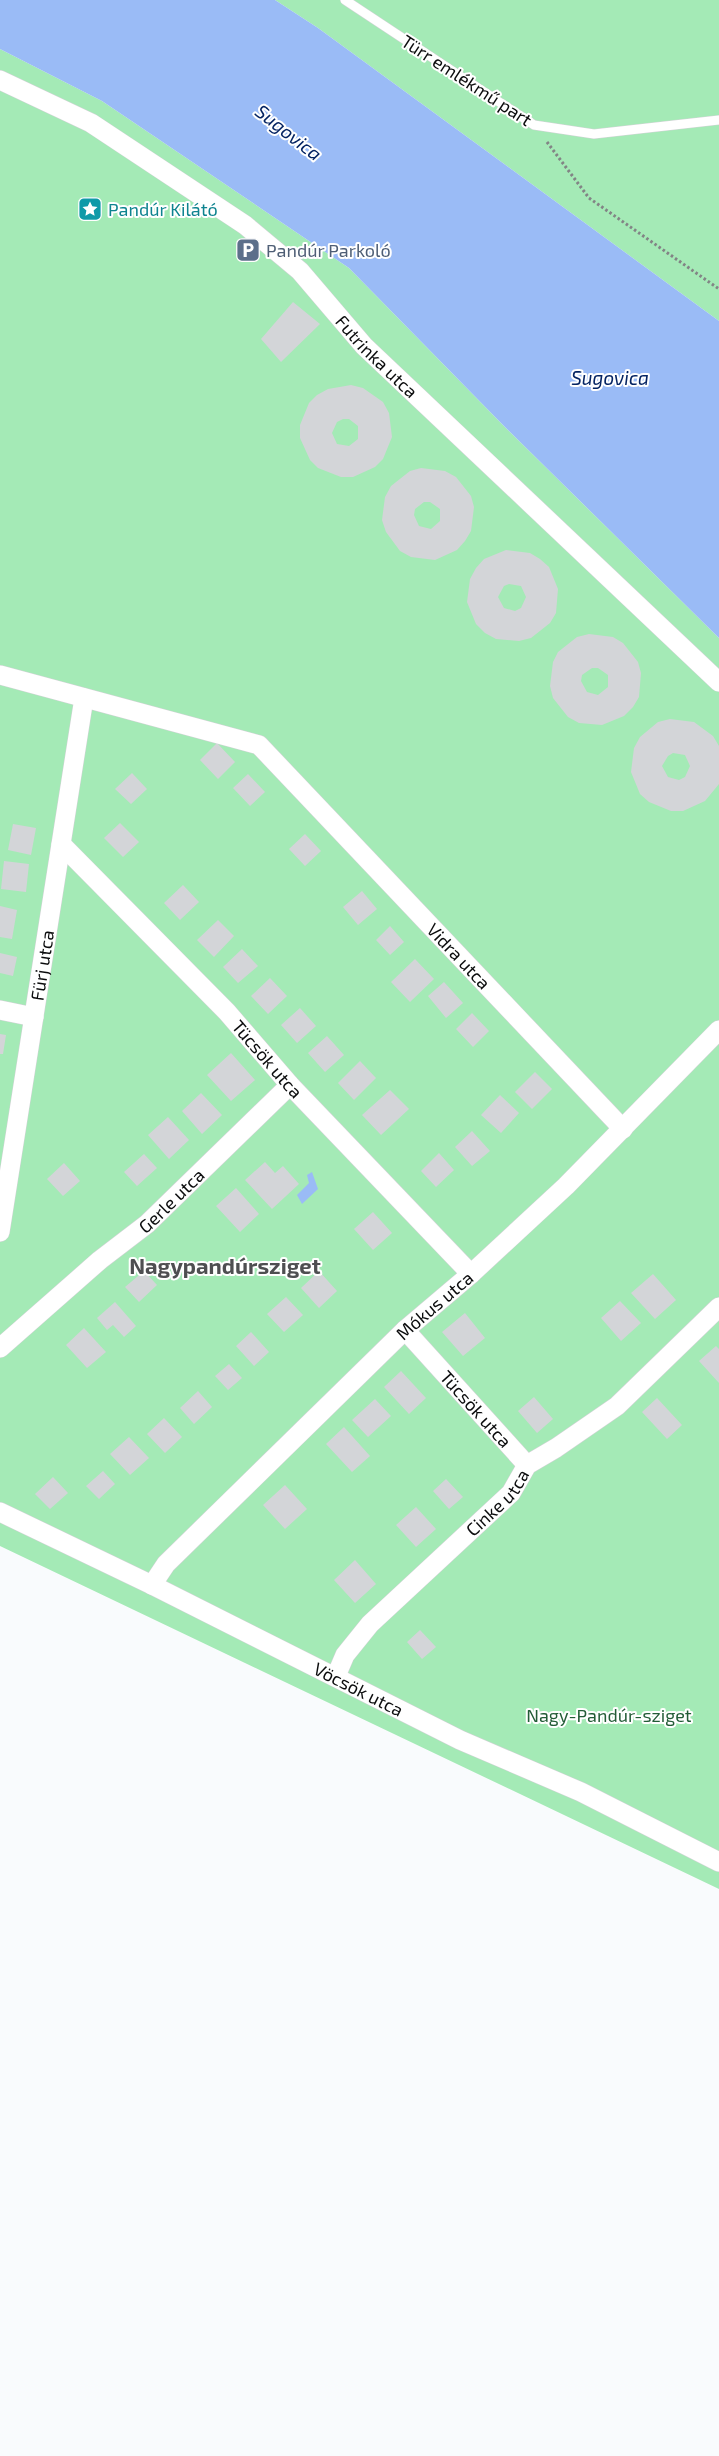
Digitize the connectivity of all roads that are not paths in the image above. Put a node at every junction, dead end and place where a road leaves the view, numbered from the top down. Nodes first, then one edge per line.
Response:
1 (345, 0) edge
2 (0, 80) edge
3 (719, 120) edge
4 (0, 675) edge
5 (719, 682) edge
6 (84, 698) junction
7 (61, 844) junction
8 (0, 1010) edge
9 (34, 1017) junction
10 (719, 1030) edge
11 (290, 1085) junction
12 (623, 1130) junction
13 (0, 1232) edge
14 (471, 1274) junction
15 (719, 1308) edge
16 (405, 1330) junction
17 (0, 1348) edge
18 (527, 1465) junction
19 (0, 1512) edge
20 (152, 1585) junction
21 (336, 1676) junction
22 (719, 1862) edge

1 - 3 lane, Türr emlékmű part
2 - 5 street, Futrinka utca
4 - 6 street, Vidra utca
6 - 7 street, Fürj utca
6 - 12 street, Vidra utca
7 - 9 street, Fürj utca
7 - 11 street, Tücsök utca
8 - 9 street
9 - 13 street, Fürj utca
10 - 12 street, Mókus utca
11 - 14 street, Tücsök utca
11 - 17 street, Gerle utca
12 - 14 street, Mókus utca
14 - 16 street, Mókus utca
15 - 18 street, Cinke utca
16 - 18 street, Tücsök utca
16 - 20 street, Mókus utca
18 - 21 street, Cinke utca
19 - 20 street, Vöcsök utca
20 - 21 street, Vöcsök utca
21 - 22 street, Vöcsök utca

